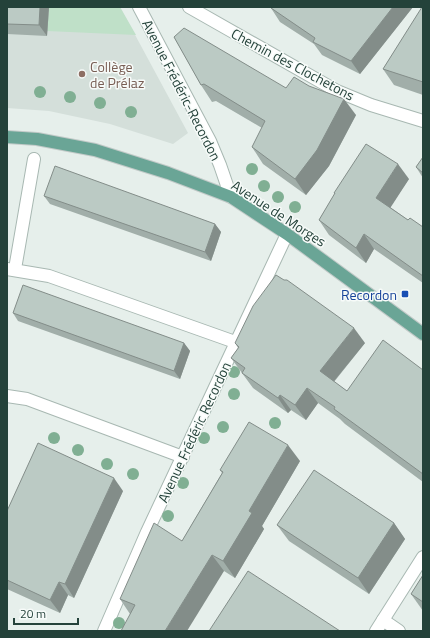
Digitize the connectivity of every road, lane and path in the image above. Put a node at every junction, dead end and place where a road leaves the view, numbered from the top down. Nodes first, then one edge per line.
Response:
1 (139, 7) edge
2 (189, 7) edge
3 (423, 121) edge
4 (7, 137) edge
5 (34, 159) dead end
6 (231, 197) junction
7 (286, 234) junction
8 (11, 269) edge
9 (423, 334) edge
10 (235, 342) junction
11 (7, 396) edge
12 (183, 458) junction
13 (423, 557) edge
14 (383, 620) junction
15 (104, 631) edge
16 (376, 631) edge
17 (398, 631) edge

1 - 6 street, Avenue Frédéric-Recordon
2 - 3 street, Chemin des Clochetons
4 - 6 main road, Avenue de Morges
5 - 8 street
6 - 7 main road, Avenue de Morges
7 - 9 main road, Avenue de Morges
7 - 10 street, Avenue Frédéric Recordon
8 - 10 street
10 - 12 street, Avenue Frédéric Recordon
11 - 12 street
12 - 15 street, Avenue Frédéric Recordon
13 - 14 street
14 - 16 street
14 - 17 street

